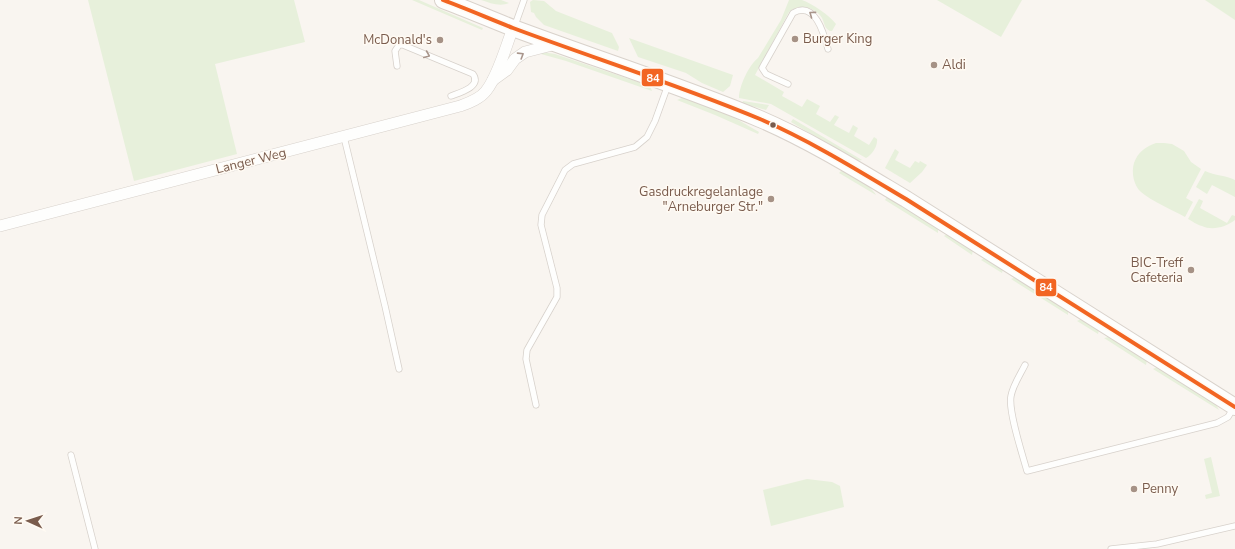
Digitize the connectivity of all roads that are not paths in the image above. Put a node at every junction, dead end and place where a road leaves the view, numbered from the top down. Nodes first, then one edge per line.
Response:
1 (443, 0) edge
2 (524, 0) edge
3 (514, 28) junction
4 (558, 44) junction
5 (828, 48) dead end
6 (396, 66) dead end
7 (493, 81) junction
8 (668, 82) junction
9 (788, 84) dead end
10 (451, 96) dead end
11 (344, 137) junction
12 (0, 226) edge
13 (1025, 365) dead end
14 (399, 369) dead end
15 (536, 405) dead end
16 (1235, 407) edge
17 (71, 454) dead end
18 (1235, 526) edge
19 (95, 549) edge
20 (1111, 549) edge

1 - 3 main road
2 - 3 lane
3 - 4 main road
3 - 7 street, Langer Weg
7 -> 4 street, Langer Weg
4 - 8 main road
5 -> 9 lane
6 -> 10 lane
7 - 11 street, Langer Weg
8 - 15 lane
8 - 16 main road
11 - 12 street, Langer Weg
11 - 14 lane
13 - 16 lane
17 - 19 lane
18 - 20 lane

